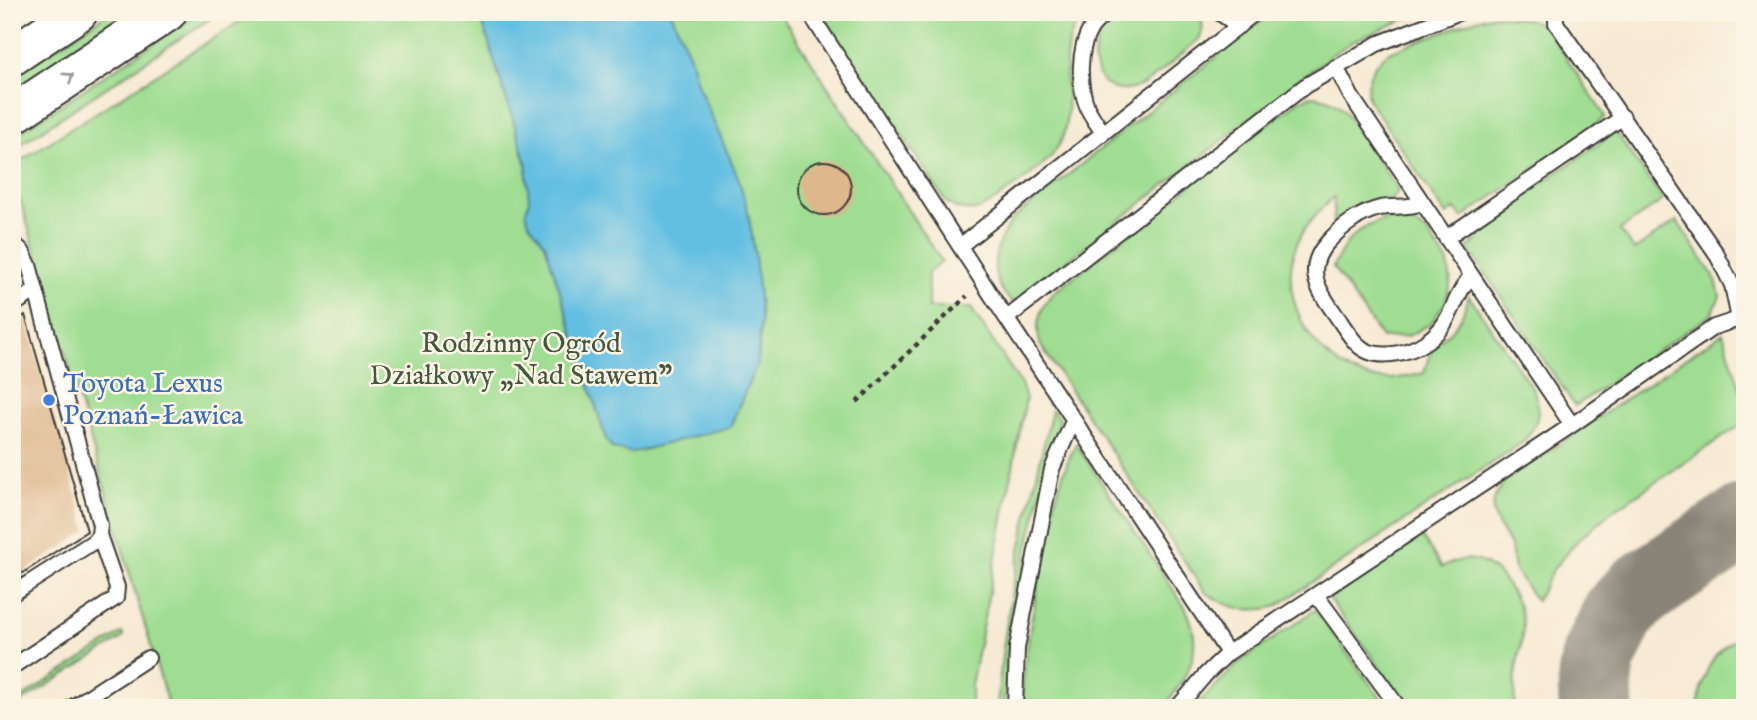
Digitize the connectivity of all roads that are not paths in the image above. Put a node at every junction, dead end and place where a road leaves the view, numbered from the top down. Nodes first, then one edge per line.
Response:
1 (78, 12) edge
2 (167, 12) edge
3 (809, 12) edge
4 (1107, 12) edge
5 (1218, 12) edge
6 (1256, 12) edge
7 (1460, 12) edge
8 (1556, 12) edge
9 (1239, 26) junction
10 (12, 56) edge
11 (1336, 67) junction
12 (12, 115) edge
13 (1623, 117) junction
14 (1103, 133) junction
15 (1422, 203) junction
16 (1446, 238) junction
17 (12, 242) edge
18 (960, 246) junction
19 (1471, 276) junction
20 (35, 291) junction
21 (12, 306) edge
22 (1007, 318) junction
23 (1742, 318) edge
24 (1074, 419) junction
25 (1572, 425) junction
26 (99, 535) junction
27 (12, 594) edge
28 (1316, 595) junction
29 (1228, 653) junction
30 (148, 658) dead end
31 (12, 667) edge
32 (71, 708) edge
33 (1015, 708) edge
34 (1177, 708) edge
35 (1399, 708) edge

1 - 10 main road
12 -> 2 main road
3 - 18 lane
4 - 14 lane
5 - 9 lane
6 - 9 lane
7 - 11 lane
8 - 13 lane
9 - 14 lane
11 - 15 lane
11 - 22 lane
13 - 16 lane
13 - 23 lane
14 - 18 lane
15 - 16 lane
15 - 19 lane
16 - 19 lane
17 - 20 lane
18 - 22 lane
19 - 25 lane
20 - 21 lane
20 - 26 lane
22 - 24 lane
23 - 25 lane
24 - 29 lane
24 - 33 lane
25 - 28 lane
26 - 27 lane
26 - 31 lane
28 - 29 lane
28 - 35 lane
29 - 34 lane
30 - 32 lane

